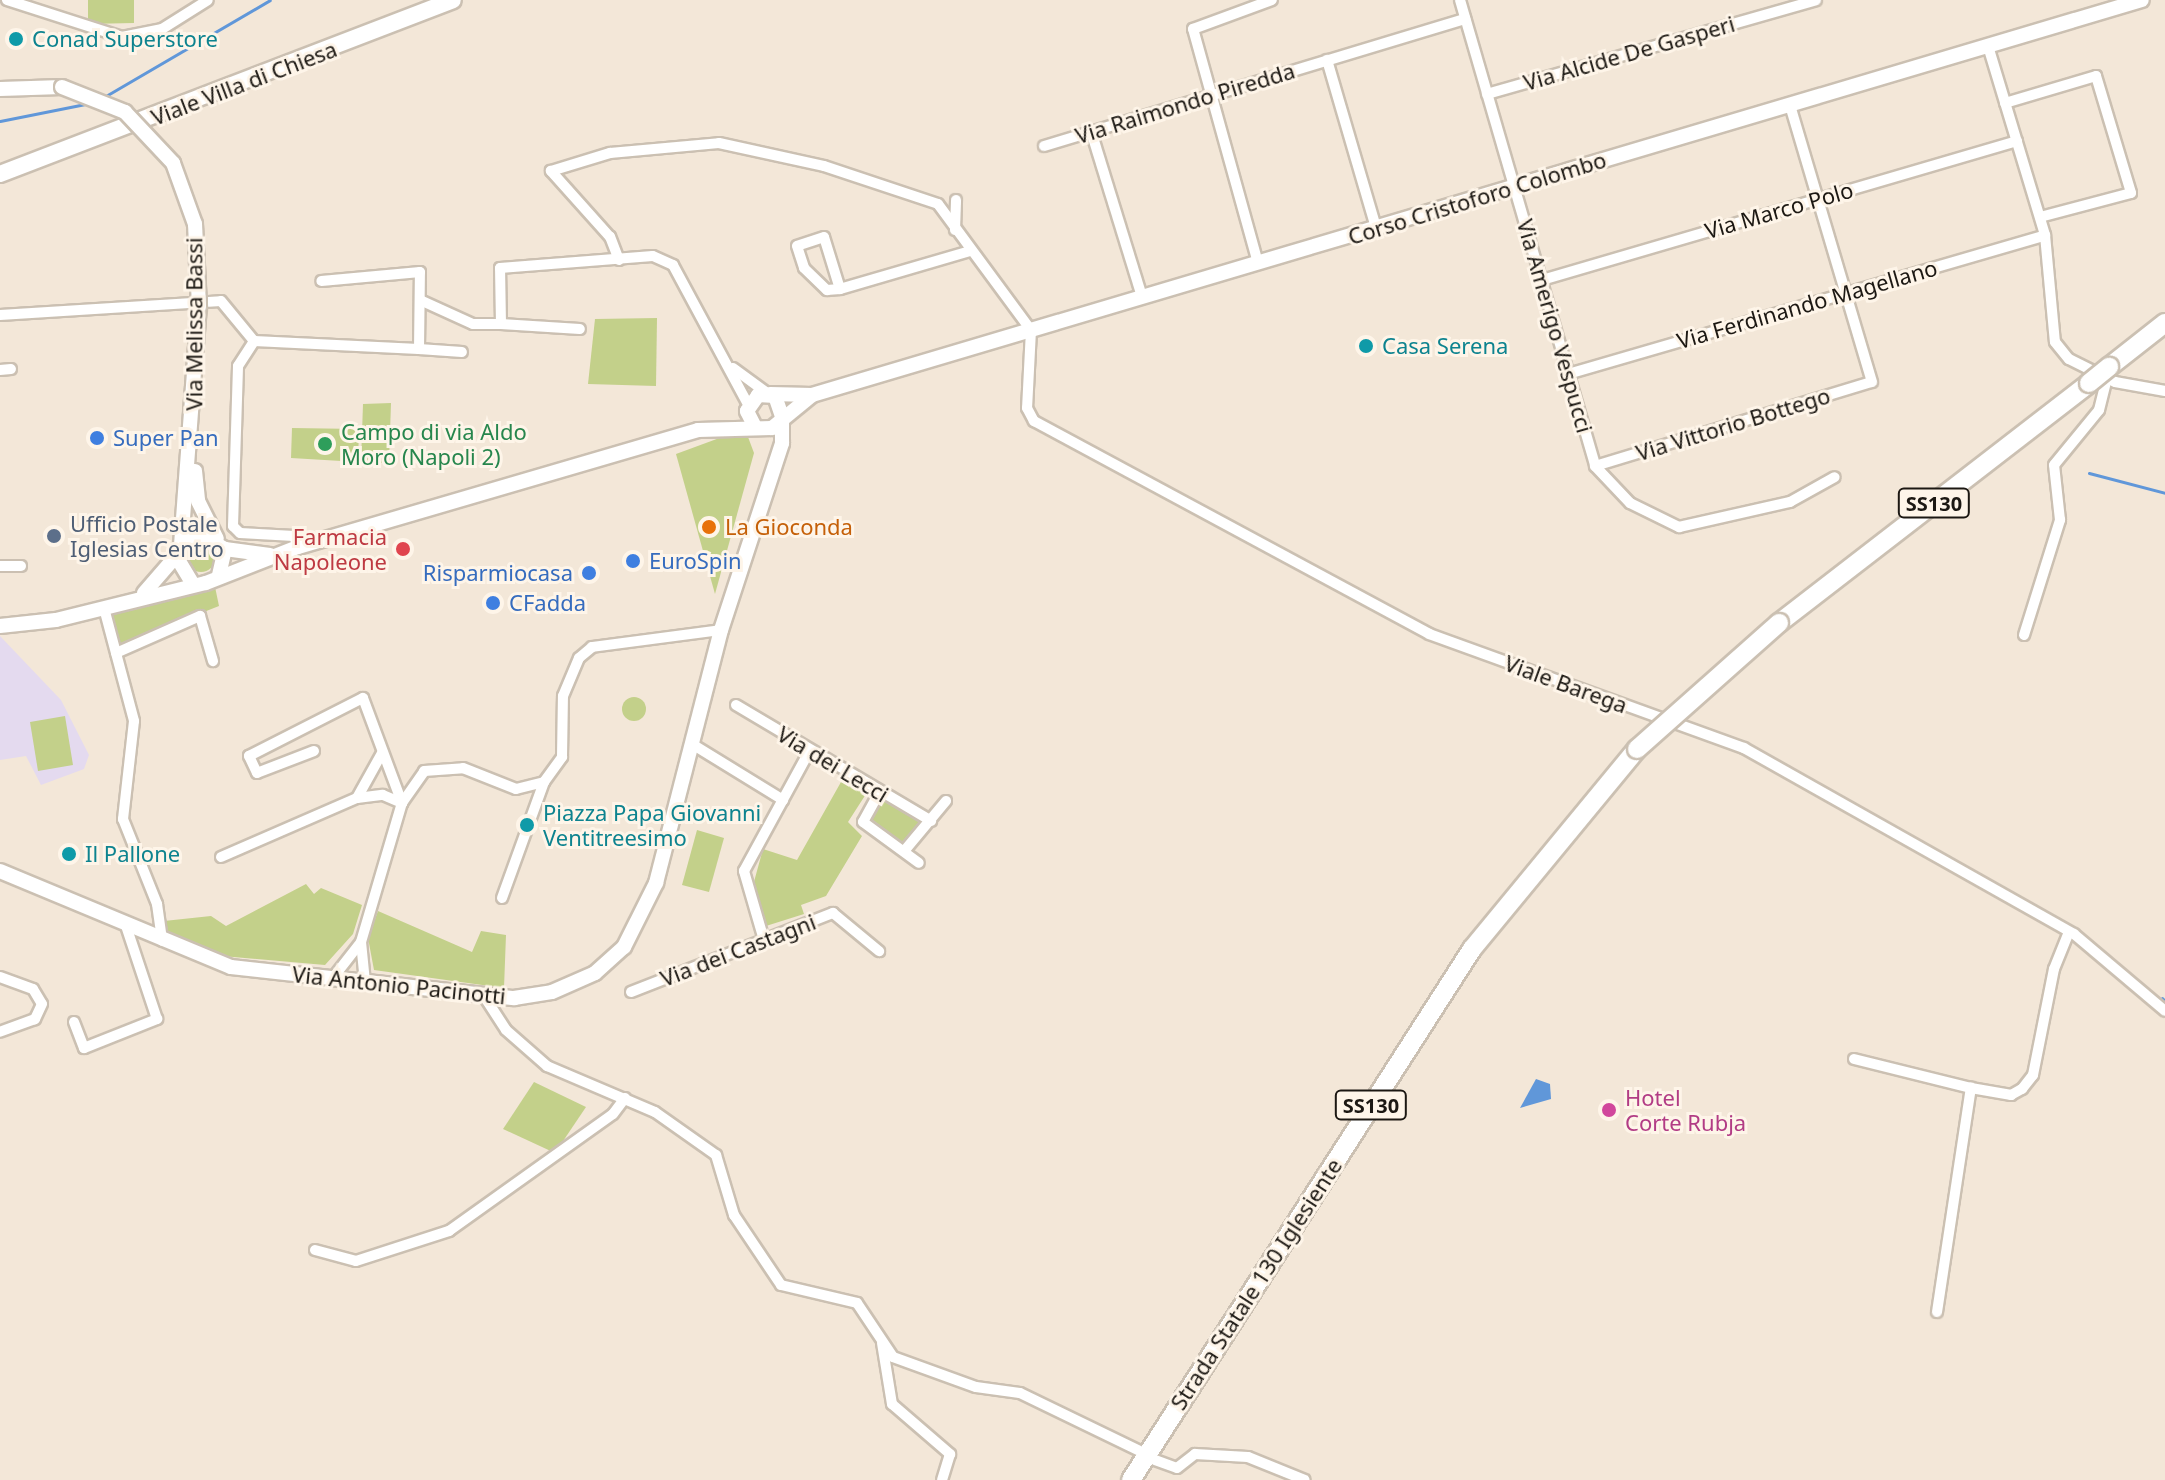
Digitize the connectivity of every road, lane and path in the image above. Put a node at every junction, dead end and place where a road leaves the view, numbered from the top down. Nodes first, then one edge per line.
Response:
1 (7, 0) edge
2 (208, 0) edge
3 (453, 0) edge
4 (1272, 0) edge
5 (1460, 0) edge
6 (1816, 0) edge
7 (2142, 0) edge
8 (1465, 19) junction
9 (1988, 46) junction
10 (1327, 60) junction
11 (0, 89) edge
12 (1213, 94) junction
13 (1487, 94) junction
14 (2005, 103) junction
15 (1790, 105) junction
16 (1091, 131) junction
17 (2017, 141) junction
18 (1044, 146) dead end
19 (33, 161) junction
20 (0, 163) edge
21 (0, 174) edge
22 (1516, 186) junction
23 (1817, 198) junction
24 (956, 200) dead end
25 (2040, 217) junction
26 (1376, 228) junction
27 (955, 230) junction
28 (2045, 235) junction
29 (970, 251) junction
30 (619, 260) junction
31 (1258, 263) junction
32 (1542, 280) junction
33 (321, 281) dead end
34 (840, 289) junction
35 (1845, 293) junction
36 (1142, 297) junction
37 (420, 300) junction
38 (0, 315) edge
39 (2165, 323) edge
40 (501, 324) junction
41 (580, 329) dead end
42 (1031, 330) junction
43 (254, 341) junction
44 (419, 349) junction
45 (462, 352) dead end
46 (732, 367) junction
47 (1568, 374) junction
48 (2102, 376) junction
49 (2165, 391) edge
50 (768, 394) junction
51 (812, 395) junction
52 (748, 405) junction
53 (782, 417) junction
54 (758, 428) junction
55 (698, 430) junction
56 (192, 450) junction
57 (773, 456) junction
58 (1595, 466) junction
59 (1835, 477) dead end
60 (221, 544) junction
61 (305, 546) junction
62 (178, 551) junction
63 (279, 554) junction
64 (0, 566) edge
65 (21, 566) dead end
66 (219, 575) junction
67 (191, 581) junction
68 (141, 596) junction
69 (104, 608) junction
70 (0, 626) edge
71 (721, 630) junction
72 (2024, 635) dead end
73 (116, 653) junction
74 (213, 661) dead end
75 (736, 705) dead end
76 (692, 744) junction
77 (314, 751) dead end
78 (809, 752) junction
79 (382, 753) junction
80 (544, 782) junction
81 (879, 793) junction
82 (357, 798) junction
83 (783, 800) junction
84 (946, 801) dead end
85 (402, 803) junction
86 (931, 821) junction
87 (905, 850) junction
88 (221, 857) dead end
89 (919, 863) dead end
90 (0, 871) edge
91 (502, 898) dead end
92 (126, 926) junction
93 (2069, 932) junction
94 (764, 940) junction
95 (162, 941) junction
96 (361, 942) junction
97 (879, 951) dead end
98 (0, 977) edge
99 (332, 979) junction
100 (365, 982) junction
101 (631, 992) dead end
102 (484, 996) junction
103 (2165, 1011) edge
104 (74, 1022) dead end
105 (0, 1032) edge
106 (1854, 1059) dead end
107 (1971, 1088) junction
108 (625, 1098) junction
109 (315, 1250) dead end
110 (1937, 1312) dead end
111 (882, 1341) junction
112 (1142, 1452) dead end
113 (1155, 1460) dead end
114 (942, 1480) edge
115 (1131, 1480) edge
116 (1305, 1480) edge

1 - 2 street
3 - 19 main road, Viale Villa di Chiesa
4 - 12 street
5 - 8 street, Via Amerigo Vespucci
6 - 13 street, Via Alcide De Gasperi
7 - 9 street, Corso Cristoforo Colombo
8 - 10 street, Via Raimondo Piredda
8 - 13 street, Via Amerigo Vespucci
9 - 14 street
9 - 15 street, Corso Cristoforo Colombo
10 - 12 street, Via Raimondo Piredda
10 - 26 street
11 - 56 street, Via Melissa Bassi, bridge
12 - 16 street, Via Raimondo Piredda
12 - 31 street
13 - 22 street, Via Amerigo Vespucci
14 - 17 street
14 - 25 street
15 - 22 street, Corso Cristoforo Colombo
15 - 23 street
16 - 18 street, Via Raimondo Piredda
16 - 36 street
17 - 23 street, Via Marco Polo
17 - 25 street
19 - 20 main road, Viale Villa di Chiesa
19 - 21 main road, Viale Villa di Chiesa
22 - 26 street, Corso Cristoforo Colombo
22 - 32 street, Via Amerigo Vespucci
23 - 32 street, Via Marco Polo
23 - 35 street
24 - 27 street
25 - 28 street
26 - 31 street, Corso Cristoforo Colombo
27 - 29 street
27 - 30 street
28 - 35 street, Via Ferdinando Magellano
28 - 48 street
29 - 34 street
29 - 42 street
30 - 40 street
30 - 46 street
31 - 36 street, Corso Cristoforo Colombo
32 - 47 street, Via Amerigo Vespucci
33 - 37 street
34 - 34 street
35 - 47 street, Via Ferdinando Magellano
35 - 58 street, Via Vittorio Bottego
36 - 42 street, Corso Cristoforo Colombo
37 - 40 street
37 - 44 street
38 - 43 street
39 - 48 highway, Strada Statale 130 Iglesiente / SS130
40 - 41 street
42 - 51 street, Corso Cristoforo Colombo
42 - 93 street, Viale Barega
43 - 44 street
43 - 61 street
44 - 45 street
46 - 50 street
46 - 52 street
47 - 58 street, Via Amerigo Vespucci
48 - 49 street
48 - 72 street
48 - 115 highway, Strada Statale 130 Iglesiente / SS130, bridge
50 - 51 street, Corso Cristoforo Colombo
50 - 52 street, Corso Cristoforo Colombo
50 - 53 street
51 - 53 street, Corso Cristoforo Colombo
52 - 54 street
52 - 55 street, Corso Cristoforo Colombo
53 - 54 street, Corso Cristoforo Colombo
53 - 57 street, Via Antonio Pacinotti
54 - 55 street, Corso Cristoforo Colombo
54 - 57 street
55 - 61 street, Corso Cristoforo Colombo
56 - 60 street, Via Melissa Bassi
56 - 62 street, Via Melissa Bassi
57 - 71 street, Via Antonio Pacinotti
58 - 59 street
60 - 62 street, Corso Cristoforo Colombo
60 - 63 street, Corso Cristoforo Colombo
60 - 66 street
61 - 63 street, Corso Cristoforo Colombo
62 - 67 street
62 - 68 street
63 - 66 street, Corso Cristoforo Colombo
64 - 65 street
66 - 67 street, Corso Cristoforo Colombo
67 - 68 street, Corso Cristoforo Colombo
68 - 69 street, Corso Cristoforo Colombo
69 - 70 street, Corso Cristoforo Colombo
69 - 73 street
71 - 76 street, Via Antonio Pacinotti
71 - 80 street
73 - 74 street
73 - 95 street
75 - 78 street, Via dei Lecci
76 - 83 street
76 - 102 street, Via Antonio Pacinotti
77 - 79 street
78 - 81 street, Via dei Lecci
78 - 83 street
79 - 82 street
79 - 85 street
80 - 85 street
80 - 91 street
81 - 86 street, Via dei Lecci
81 - 87 street
82 - 85 street
82 - 88 street
83 - 94 street
84 - 86 street
85 - 96 street
86 - 87 street
87 - 89 street
90 - 92 street, Via Antonio Pacinotti
92 - 95 street, Via Antonio Pacinotti
92 - 104 street
93 - 103 street, Viale Barega
93 - 107 street
94 - 97 street, Via dei Castagni
94 - 101 street, Via dei Castagni
95 - 99 street, Via Antonio Pacinotti
96 - 99 street
96 - 100 street
98 - 105 street
99 - 100 street, Via Antonio Pacinotti
100 - 102 street, Via Antonio Pacinotti
102 - 108 street
106 - 107 street
107 - 110 street
108 - 109 street
108 - 111 street
111 - 112 street
111 - 114 street
113 - 116 street

